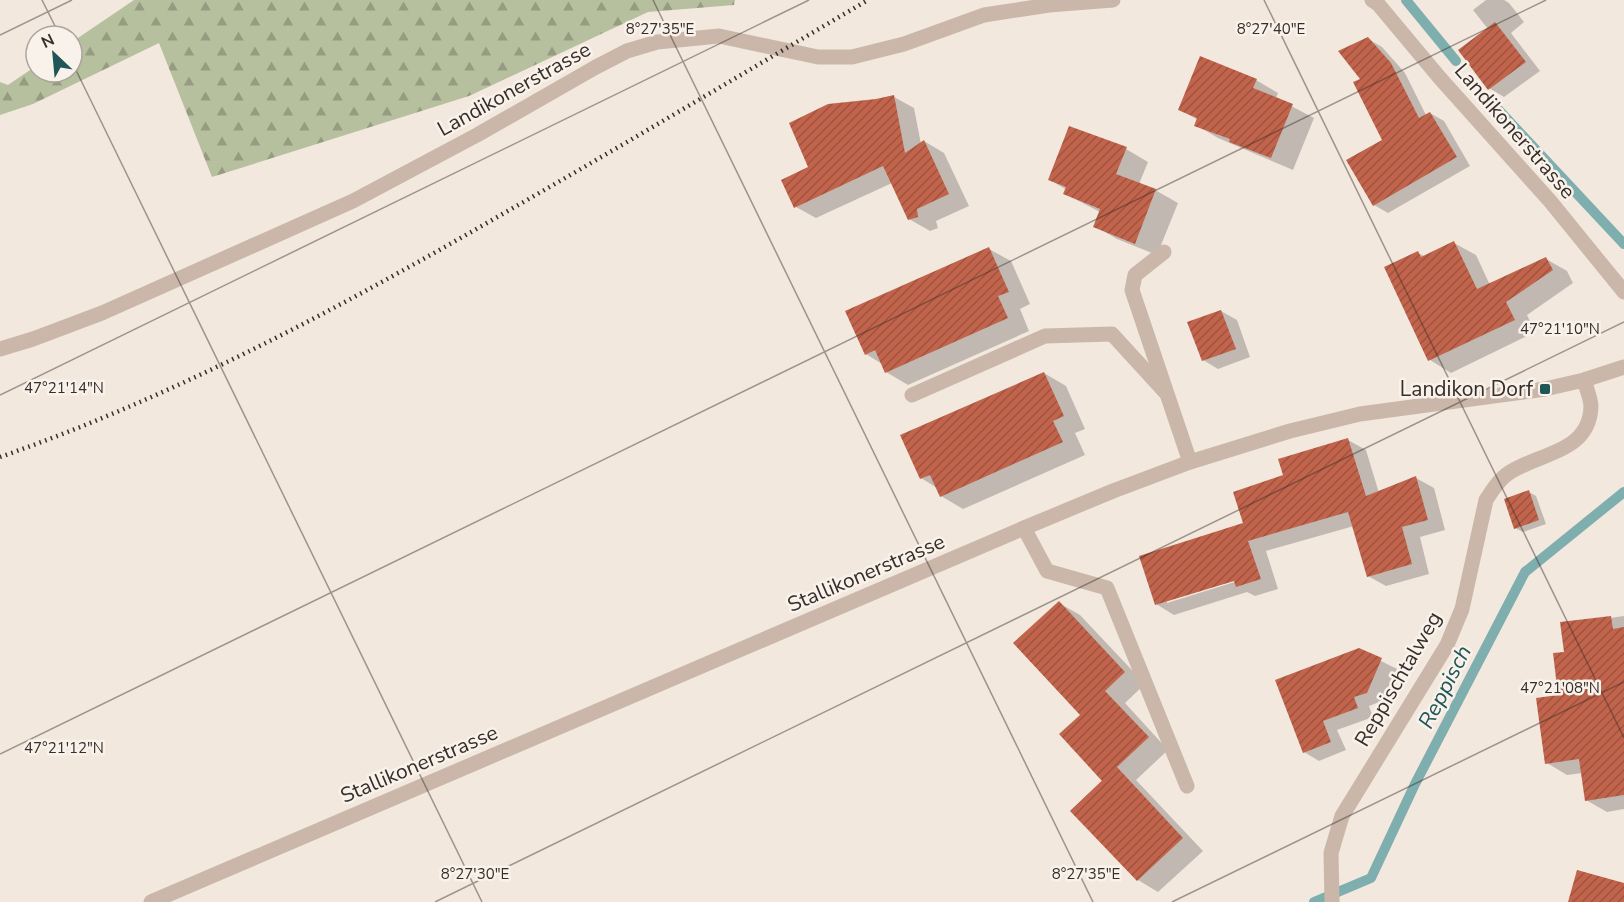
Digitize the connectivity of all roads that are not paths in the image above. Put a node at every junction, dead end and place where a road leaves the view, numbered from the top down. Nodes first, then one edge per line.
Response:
1 (1113, 0) edge
2 (1372, 0) edge
3 (1164, 252) dead end
4 (1624, 292) edge
5 (0, 349) edge
6 (1624, 367) edge
7 (1584, 380) junction
8 (1166, 393) junction
9 (912, 395) dead end
10 (1190, 462) junction
11 (1023, 528) junction
12 (1187, 786) dead end
13 (151, 902) edge
14 (1332, 902) edge

1 - 5 street, Landikonerstrasse
2 - 4 street, Landikonerstrasse
3 - 8 street
6 - 7 street, Stallikonerstrasse
7 - 10 street, Stallikonerstrasse
7 - 14 street, Reppischtalweg
8 - 9 street
8 - 10 street
10 - 11 street, Stallikonerstrasse
11 - 12 street
11 - 13 street, Stallikonerstrasse

